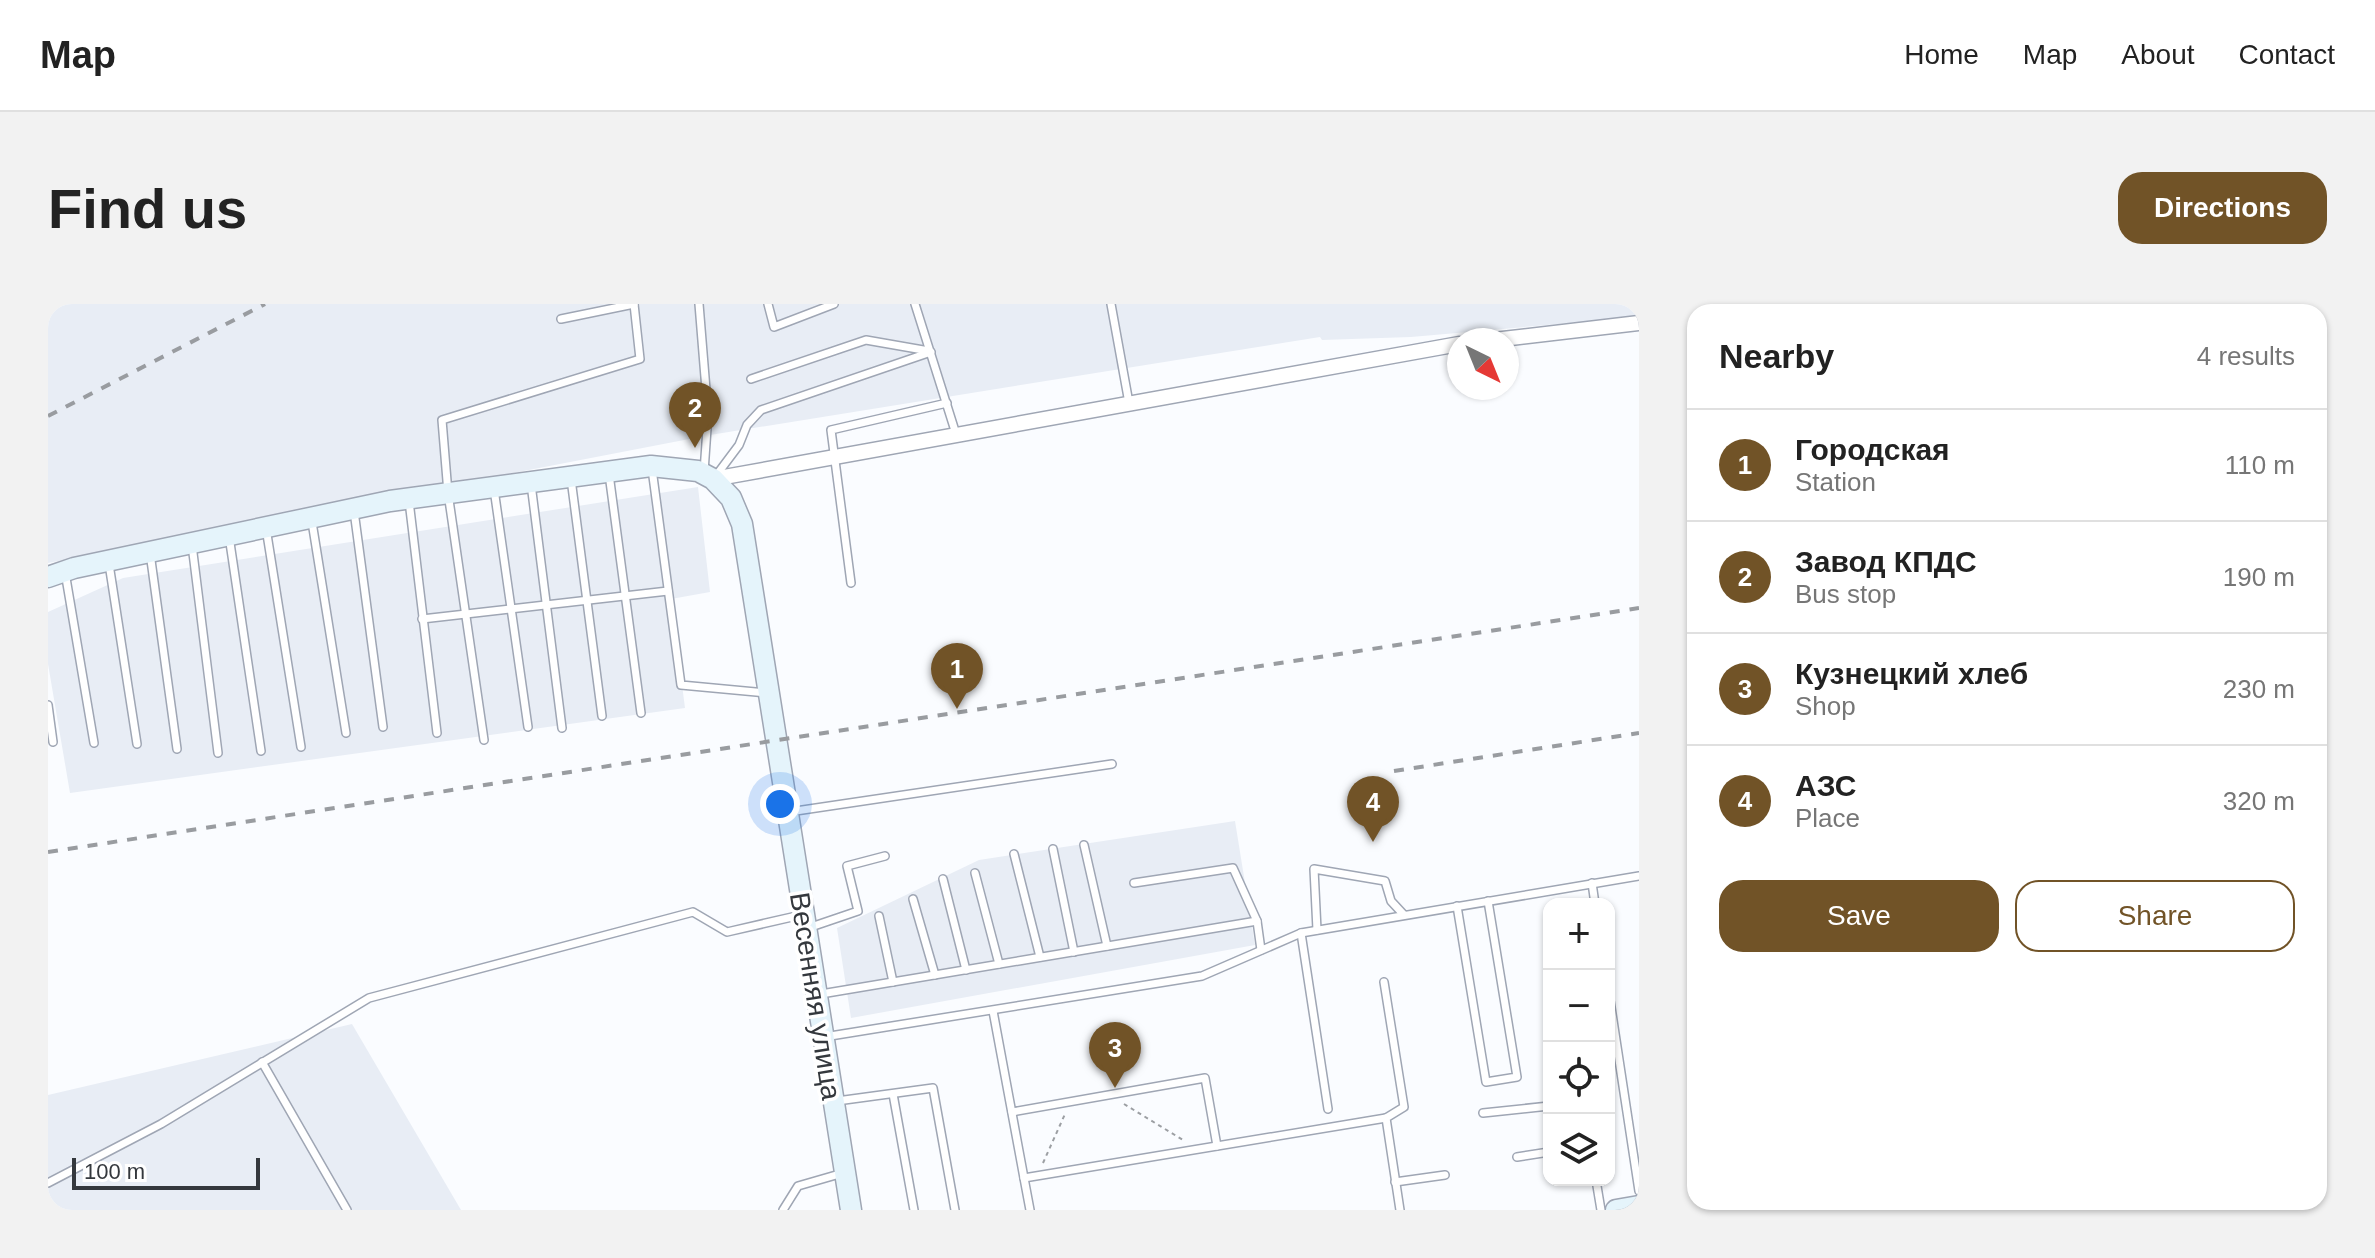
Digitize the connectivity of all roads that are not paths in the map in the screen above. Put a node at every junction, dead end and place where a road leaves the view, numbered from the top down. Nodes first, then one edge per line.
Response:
1 (634, 304) edge
2 (699, 304) edge
3 (768, 304) edge
4 (834, 304) edge
5 (915, 304) edge
6 (1111, 304) edge
7 (561, 319) dead end
8 (1639, 323) edge
9 (1519, 337) edge
10 (1447, 346) edge
11 (931, 352) junction
12 (751, 379) dead end
13 (947, 403) junction
14 (1129, 403) junction
15 (956, 434) junction
16 (834, 457) junction
17 (651, 466) junction
18 (609, 471) junction
19 (571, 477) junction
20 (708, 477) junction
21 (530, 482) junction
22 (493, 487) junction
23 (448, 493) junction
24 (408, 499) junction
25 (353, 509) junction
26 (311, 518) junction
27 (266, 528) junction
28 (229, 536) junction
29 (192, 544) junction
30 (150, 553) junction
31 (109, 561) junction
32 (56, 574) edge
33 (851, 583) dead end
34 (668, 591) junction
35 (625, 596) junction
36 (585, 600) junction
37 (545, 605) junction
38 (513, 608) junction
39 (466, 614) junction
40 (422, 619) junction
41 (768, 693) junction
42 (48, 705) edge
43 (641, 713) dead end
44 (602, 716) dead end
45 (383, 727) dead end
46 (528, 727) dead end
47 (562, 728) dead end
48 (346, 733) dead end
49 (437, 733) dead end
50 (484, 740) dead end
51 (53, 742) dead end
52 (94, 743) dead end
53 (137, 744) dead end
54 (301, 747) dead end
55 (177, 749) dead end
56 (261, 751) dead end
57 (218, 753) dead end
58 (1112, 764) dead end
59 (787, 813) junction
60 (1084, 845) dead end
61 (1053, 849) dead end
62 (1014, 854) dead end
63 (885, 856) dead end
64 (975, 873) dead end
65 (1639, 876) edge
66 (943, 879) dead end
67 (1134, 883) dead end
68 (1592, 883) junction
69 (1594, 898) edge
70 (913, 899) dead end
71 (1488, 901) junction
72 (1457, 906) junction
73 (1404, 915) junction
74 (879, 916) dead end
75 (1257, 921) junction
76 (804, 922) junction
77 (1317, 930) junction
78 (1301, 933) junction
79 (1107, 946) junction
80 (1261, 950) junction
81 (1074, 952) junction
82 (1040, 957) junction
83 (999, 964) junction
84 (966, 970) junction
85 (935, 975) junction
86 (893, 982) junction
87 (1384, 982) dead end
88 (816, 995) junction
89 (993, 1011) junction
90 (1615, 1033) edge
91 (823, 1037) junction
92 (262, 1062) junction
93 (893, 1094) junction
94 (834, 1102) junction
95 (1543, 1107) edge
96 (1328, 1109) dead end
97 (1012, 1112) junction
98 (1483, 1113) dead end
99 (1386, 1118) junction
100 (1217, 1146) junction
101 (1543, 1153) edge
102 (1517, 1157) dead end
103 (845, 1173) junction
104 (1445, 1175) dead end
105 (1024, 1178) junction
106 (1395, 1182) junction
107 (48, 1183) edge
108 (1597, 1186) edge
109 (1639, 1191) edge
110 (1639, 1206) edge
111 (347, 1210) edge
112 (783, 1210) edge
113 (851, 1210) edge
114 (914, 1210) edge
115 (955, 1210) edge
116 (1030, 1210) edge
117 (1400, 1210) edge
118 (1601, 1210) edge
119 (1616, 1210) edge

1 - 7 lane
1 - 23 lane
2 - 20 lane
3 - 4 lane
5 - 11 lane
6 - 14 lane
8 - 9 street
10 - 14 street
11 - 12 lane
11 - 13 lane
11 - 20 lane
13 - 15 lane
13 - 16 lane
14 - 15 street
15 - 16 street
16 - 20 street
16 - 33 lane
17 - 18 street
17 - 20 street
17 - 34 lane
18 - 19 street
18 - 35 lane
19 - 21 street
19 - 36 lane
20 - 41 street, Весенняя улица
21 - 22 street
21 - 37 lane
22 - 23 street
22 - 38 lane
23 - 24 street
23 - 39 lane
24 - 25 street
24 - 40 lane
25 - 26 street
25 - 45 lane
26 - 27 street
26 - 48 lane
27 - 28 street
27 - 54 lane
28 - 29 street
28 - 56 lane
29 - 30 street
29 - 57 lane
30 - 31 street
30 - 55 lane
31 - 32 street
31 - 53 lane
32 - 52 lane
34 - 35 lane
34 - 41 lane
35 - 36 lane
35 - 43 lane
36 - 37 lane
36 - 44 lane
37 - 38 lane
37 - 47 lane
38 - 39 lane
38 - 46 lane
39 - 40 lane
39 - 50 lane
40 - 49 lane
41 - 59 street, Весенняя улица
42 - 51 lane
58 - 59 lane
59 - 76 street, Весенняя улица
60 - 79 lane
61 - 81 lane
62 - 82 lane
63 - 76 lane
64 - 83 lane
65 - 68 lane
66 - 84 lane
67 - 75 lane
68 - 69 lane
68 - 71 lane
70 - 85 lane
71 - 72 lane
71 - 72 lane
72 - 73 lane
73 - 77 lane
73 - 77 lane
74 - 86 lane
75 - 79 lane
75 - 80 lane
76 - 88 street, Весенняя улица
76 - 92 lane
77 - 78 lane
78 - 80 lane
78 - 96 lane
79 - 81 lane
80 - 89 lane
81 - 82 lane
82 - 83 lane
83 - 84 lane
84 - 85 lane
85 - 86 lane
86 - 88 lane
87 - 99 lane
88 - 91 street, Весенняя улица
89 - 91 lane
89 - 97 lane
90 - 109 lane
91 - 94 street, Весенняя улица
92 - 107 lane
92 - 111 lane
93 - 94 lane
93 - 114 lane
93 - 115 lane
94 - 103 street, Весенняя улица
95 - 98 lane
97 - 100 lane
97 - 105 lane
99 - 100 lane
99 - 106 lane
100 - 105 lane
101 - 102 lane
103 - 112 lane
103 - 113 street, Весенняя улица
104 - 106 lane
105 - 116 lane
106 - 117 lane
108 - 118 lane
110 - 119 street

